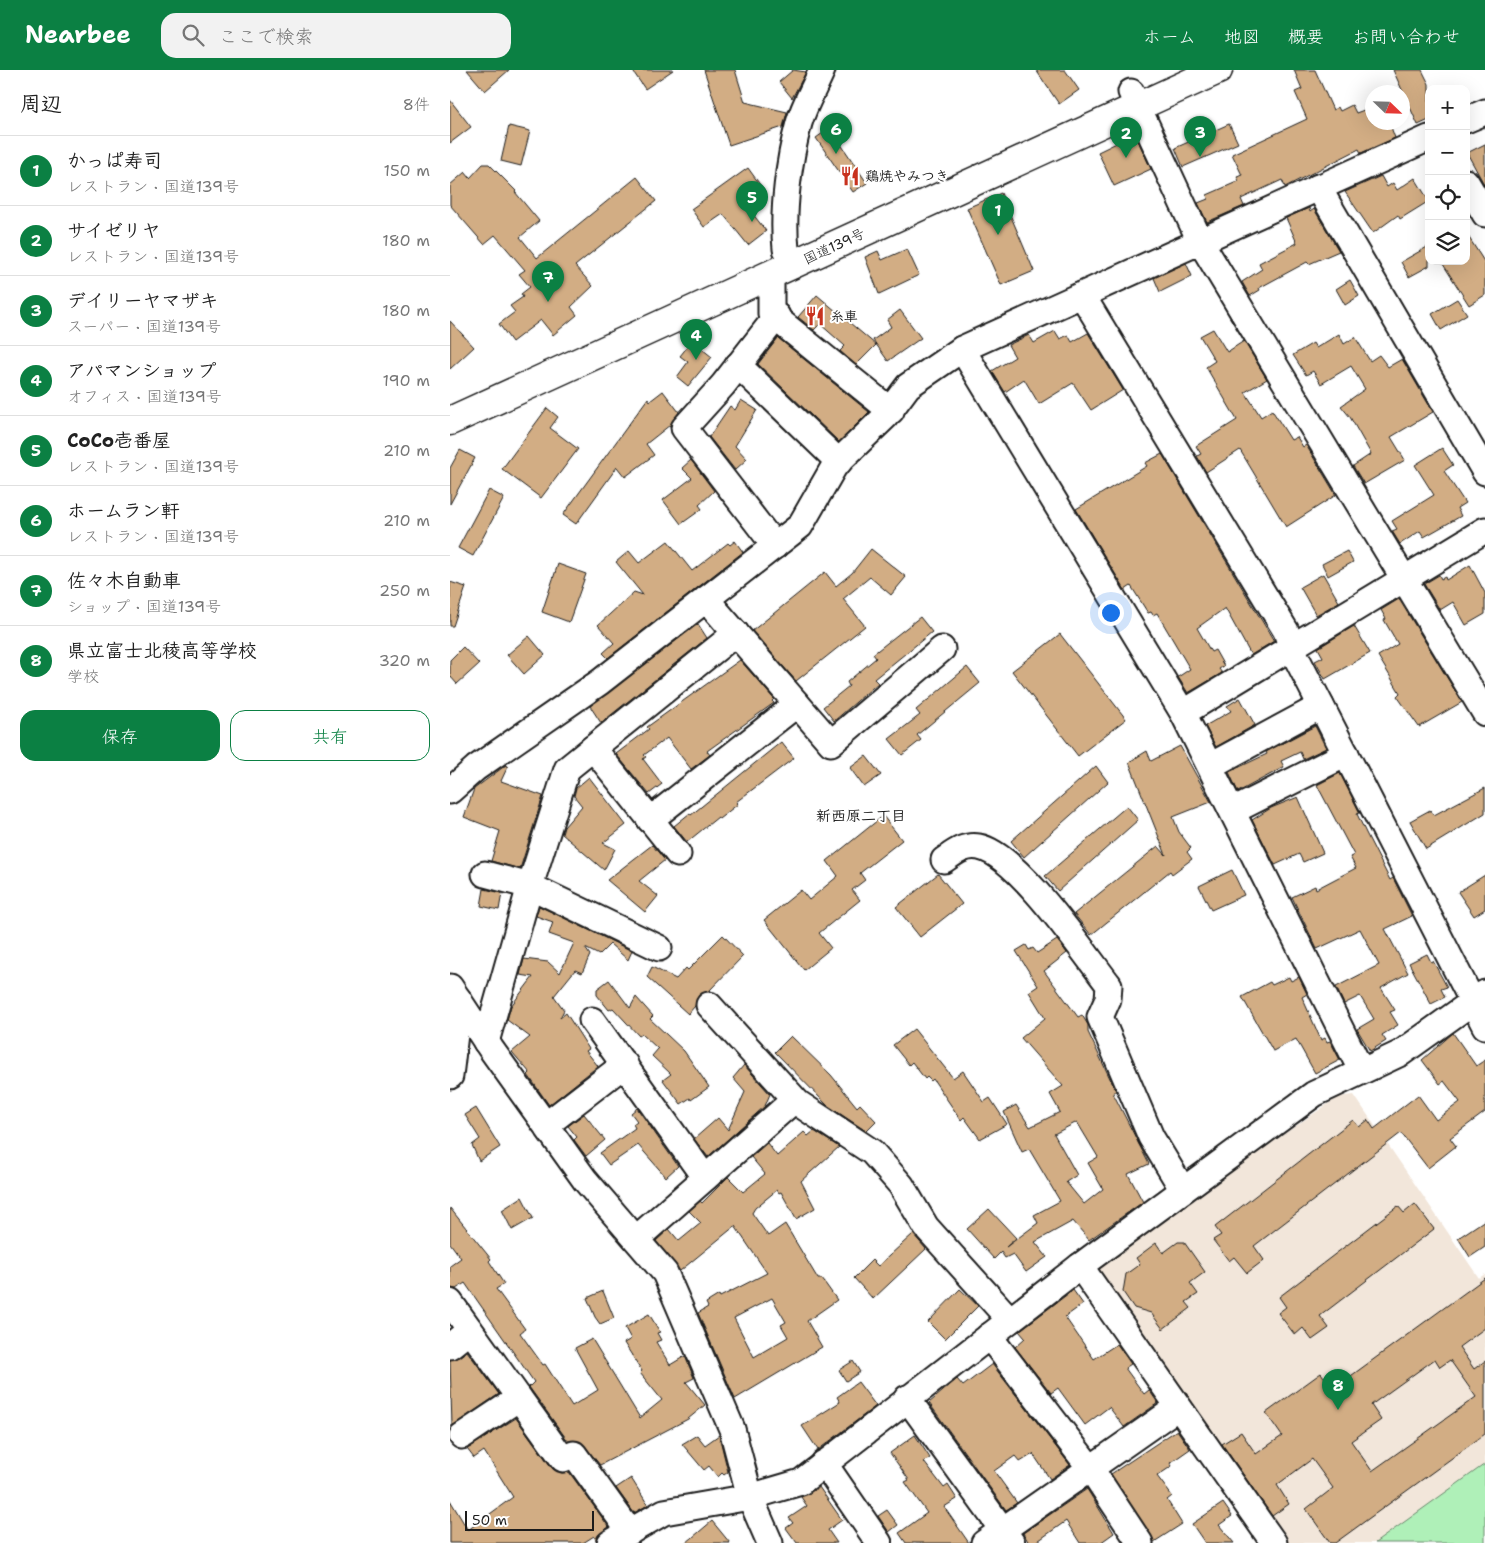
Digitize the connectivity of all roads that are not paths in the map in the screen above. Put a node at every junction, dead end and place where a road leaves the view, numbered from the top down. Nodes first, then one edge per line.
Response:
1 (822, 70) edge
2 (1181, 70) edge
3 (1218, 70) edge
4 (1135, 100) junction
5 (1485, 112) edge
6 (1470, 118) edge
7 (1425, 140) edge
8 (1318, 187) junction
9 (1470, 189) edge
10 (1485, 214) edge
11 (1200, 241) junction
12 (786, 249) junction
13 (771, 276) junction
14 (1082, 295) junction
15 (777, 316) junction
16 (962, 349) junction
17 (738, 365) junction
18 (450, 401) edge
19 (891, 411) junction
20 (450, 421) edge
21 (839, 462) junction
22 (1485, 472) edge
23 (1485, 530) edge
24 (774, 546) junction
25 (1403, 578) junction
26 (706, 599) junction
27 (736, 633) junction
28 (942, 649) dead end
29 (1292, 649) junction
30 (797, 704) junction
31 (1321, 706) junction
32 (1183, 713) junction
33 (1485, 713) edge
34 (594, 748) junction
35 (1346, 754) junction
36 (1210, 766) junction
37 (450, 791) edge
38 (1233, 811) junction
39 (650, 820) junction
40 (678, 854) dead end
41 (944, 860) dead end
42 (485, 874) dead end
43 (530, 886) junction
44 (659, 948) dead end
45 (455, 994) edge
46 (1479, 997) edge
47 (709, 1005) dead end
48 (592, 1020) dead end
49 (1485, 1026) edge
50 (486, 1042) junction
51 (625, 1064) junction
52 (1361, 1070) junction
53 (450, 1076) edge
54 (794, 1100) junction
55 (546, 1125) junction
56 (705, 1178) junction
57 (1183, 1190) junction
58 (636, 1239) junction
59 (1080, 1266) junction
60 (450, 1302) edge
61 (1010, 1320) junction
62 (470, 1330) junction
63 (989, 1336) junction
64 (450, 1346) edge
65 (519, 1398) junction
66 (907, 1398) junction
67 (1178, 1407) junction
68 (462, 1436) dead end
69 (824, 1463) junction
70 (1091, 1469) junction
71 (750, 1497) junction
72 (620, 1537) edge
73 (1000, 1539) edge
74 (770, 1543) edge
75 (879, 1543) edge
76 (1140, 1543) edge
77 (1274, 1543) edge

1 - 12 street
2 - 4 highway, 国道139号
3 - 4 highway, 国道139号
4 - 11 street
4 - 12 highway, 国道139号
4 - 13 highway, 国道139号
5 - 6 street
7 - 8 street
8 - 11 street
8 - 22 street
9 - 10 street
11 - 14 street
11 - 25 street
12 - 18 highway, 国道139号
13 - 15 street
13 - 20 highway, 国道139号
14 - 16 street
14 - 29 street
15 - 17 street
15 - 19 street
16 - 19 street
16 - 32 street
17 - 21 street
17 - 24 street
19 - 21 street
21 - 24 street
23 - 25 street
24 - 26 street
25 - 29 street
25 - 33 street
26 - 27 street
26 - 37 street
27 - 30 street
27 - 34 street
28 - 30 street
29 - 31 street
29 - 32 street
30 - 39 street
31 - 35 street
31 - 36 street
32 - 36 street
34 - 39 street
34 - 43 street
35 - 38 street
35 - 46 street
36 - 38 street
38 - 52 street
39 - 40 street
41 - 57 street
42 - 43 street
43 - 44 street
43 - 50 street
45 - 50 street
45 - 53 street
46 - 49 street
46 - 52 street
47 - 54 street
48 - 51 street
50 - 55 street
51 - 55 street
51 - 56 street
52 - 57 street
54 - 56 street
54 - 61 street
55 - 58 street
56 - 58 street
57 - 59 street
58 - 71 street
59 - 61 street
59 - 67 street
60 - 62 street
61 - 63 street
62 - 64 street
62 - 65 street
63 - 66 street
63 - 70 street
65 - 68 street
65 - 72 street
66 - 69 street
66 - 73 street
67 - 70 street
67 - 77 street
69 - 71 street
69 - 75 street
70 - 73 street
70 - 76 street
71 - 72 street
71 - 74 street

